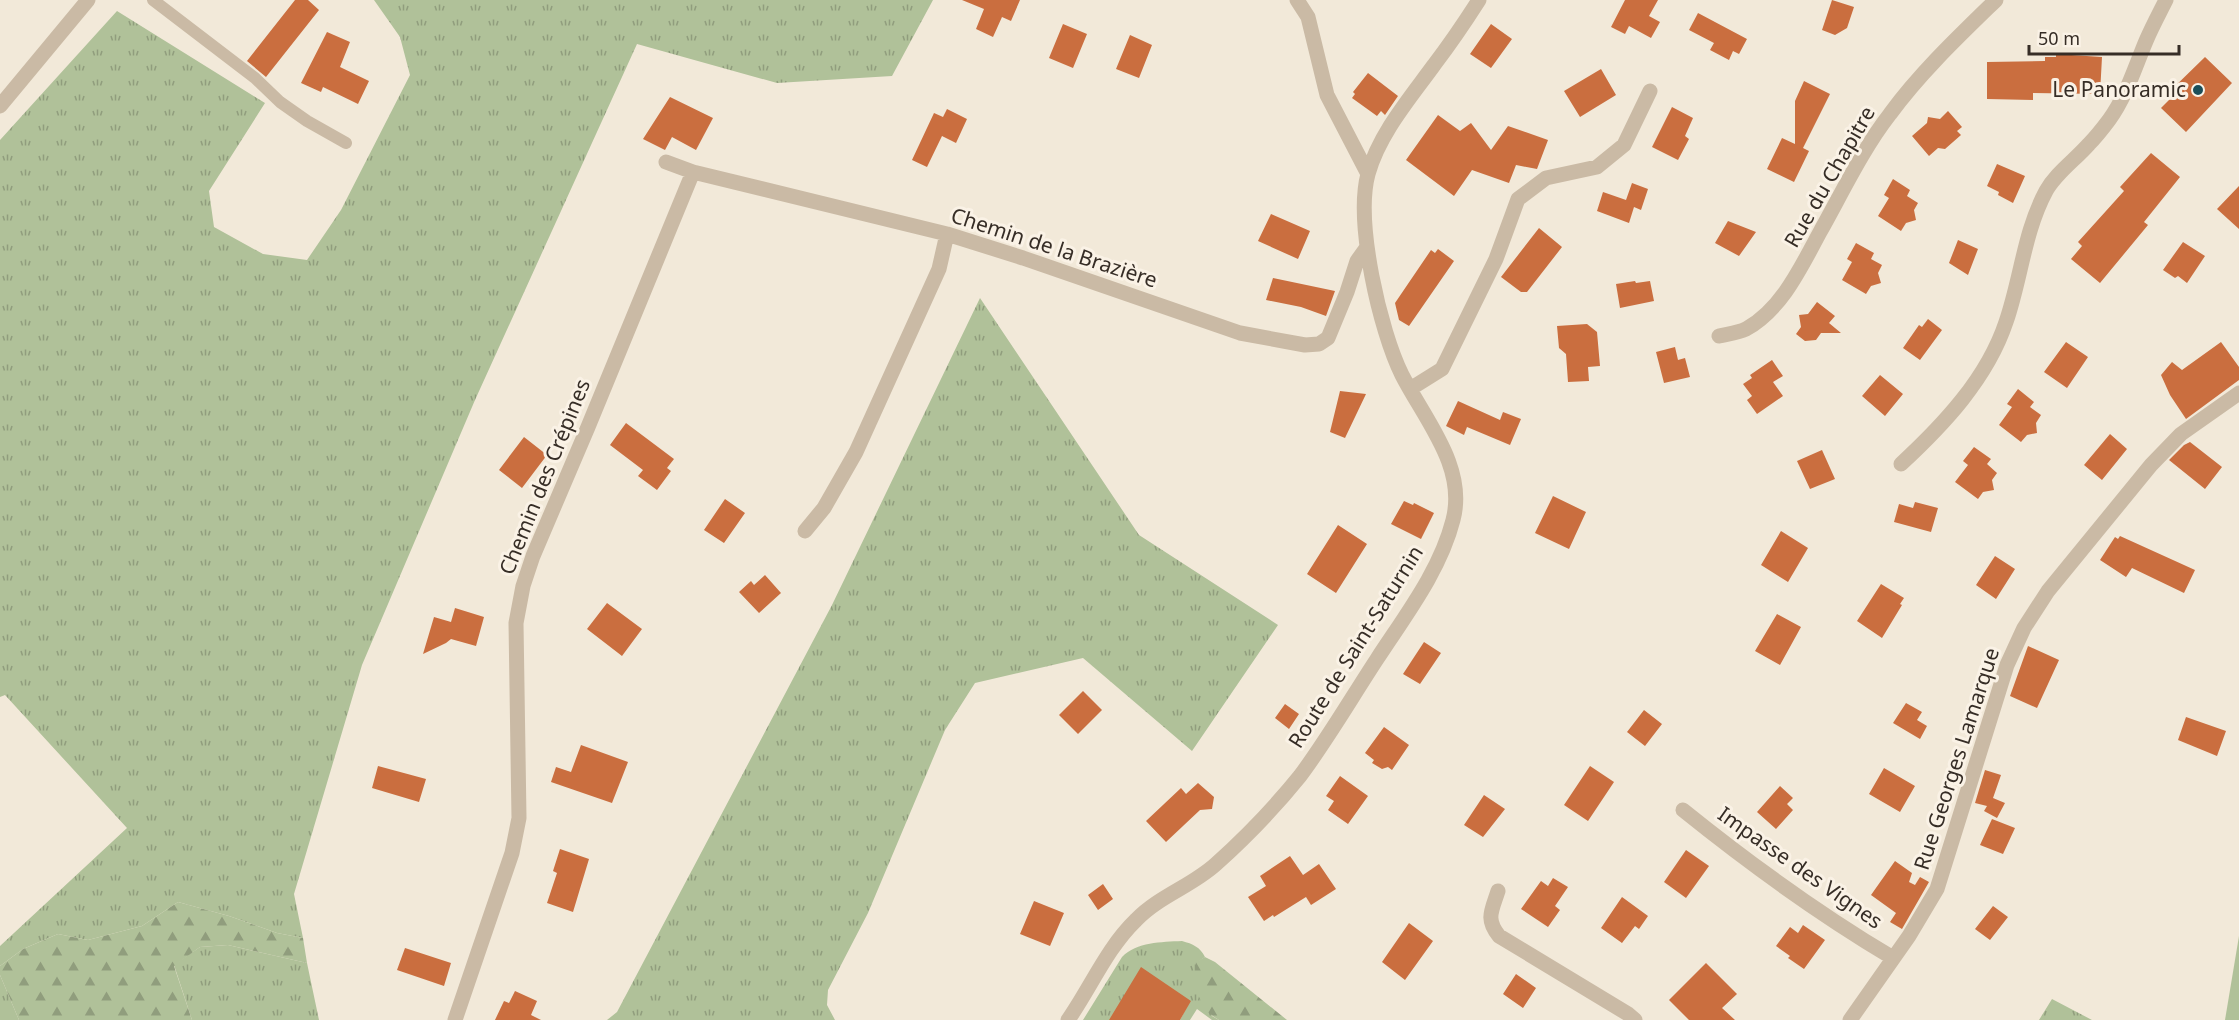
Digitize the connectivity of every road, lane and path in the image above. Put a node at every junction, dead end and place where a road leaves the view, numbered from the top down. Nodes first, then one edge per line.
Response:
1 (88, 0) edge
2 (153, 0) edge
3 (1297, 0) edge
4 (1479, 0) edge
5 (1996, 0) edge
6 (2166, 0) edge
7 (1650, 91) dead end
8 (0, 106) edge
9 (346, 143) dead end
10 (666, 162) dead end
11 (693, 172) junction
12 (1368, 174) junction
13 (947, 234) junction
14 (1367, 247) junction
15 (1719, 336) dead end
16 (1410, 389) junction
17 (2239, 393) edge
18 (1901, 464) dead end
19 (805, 531) dead end
20 (1683, 810) dead end
21 (1498, 891) dead end
22 (1893, 958) junction
23 (455, 1020) edge
24 (1068, 1020) edge
25 (1635, 1020) edge
26 (1850, 1020) edge

1 - 8 street
2 - 9 lane
3 - 12 street
4 - 12 street, Route de Saint-Saturnin
5 - 15 street, Rue du Chapitre
6 - 18 street
7 - 16 street
10 - 11 street, Chemin de la Brazière
11 - 13 street, Chemin de la Brazière
11 - 23 street, Chemin des Crépines
12 - 14 street, Route de Saint-Saturnin
13 - 14 street, Chemin de la Brazière
13 - 19 street
14 - 16 street, Route de Saint-Saturnin
16 - 24 street, Route de Saint-Saturnin
17 - 22 street, Rue Georges Lamarque
20 - 22 street, Impasse des Vignes
21 - 25 street
22 - 26 street, Rue Georges Lamarque

